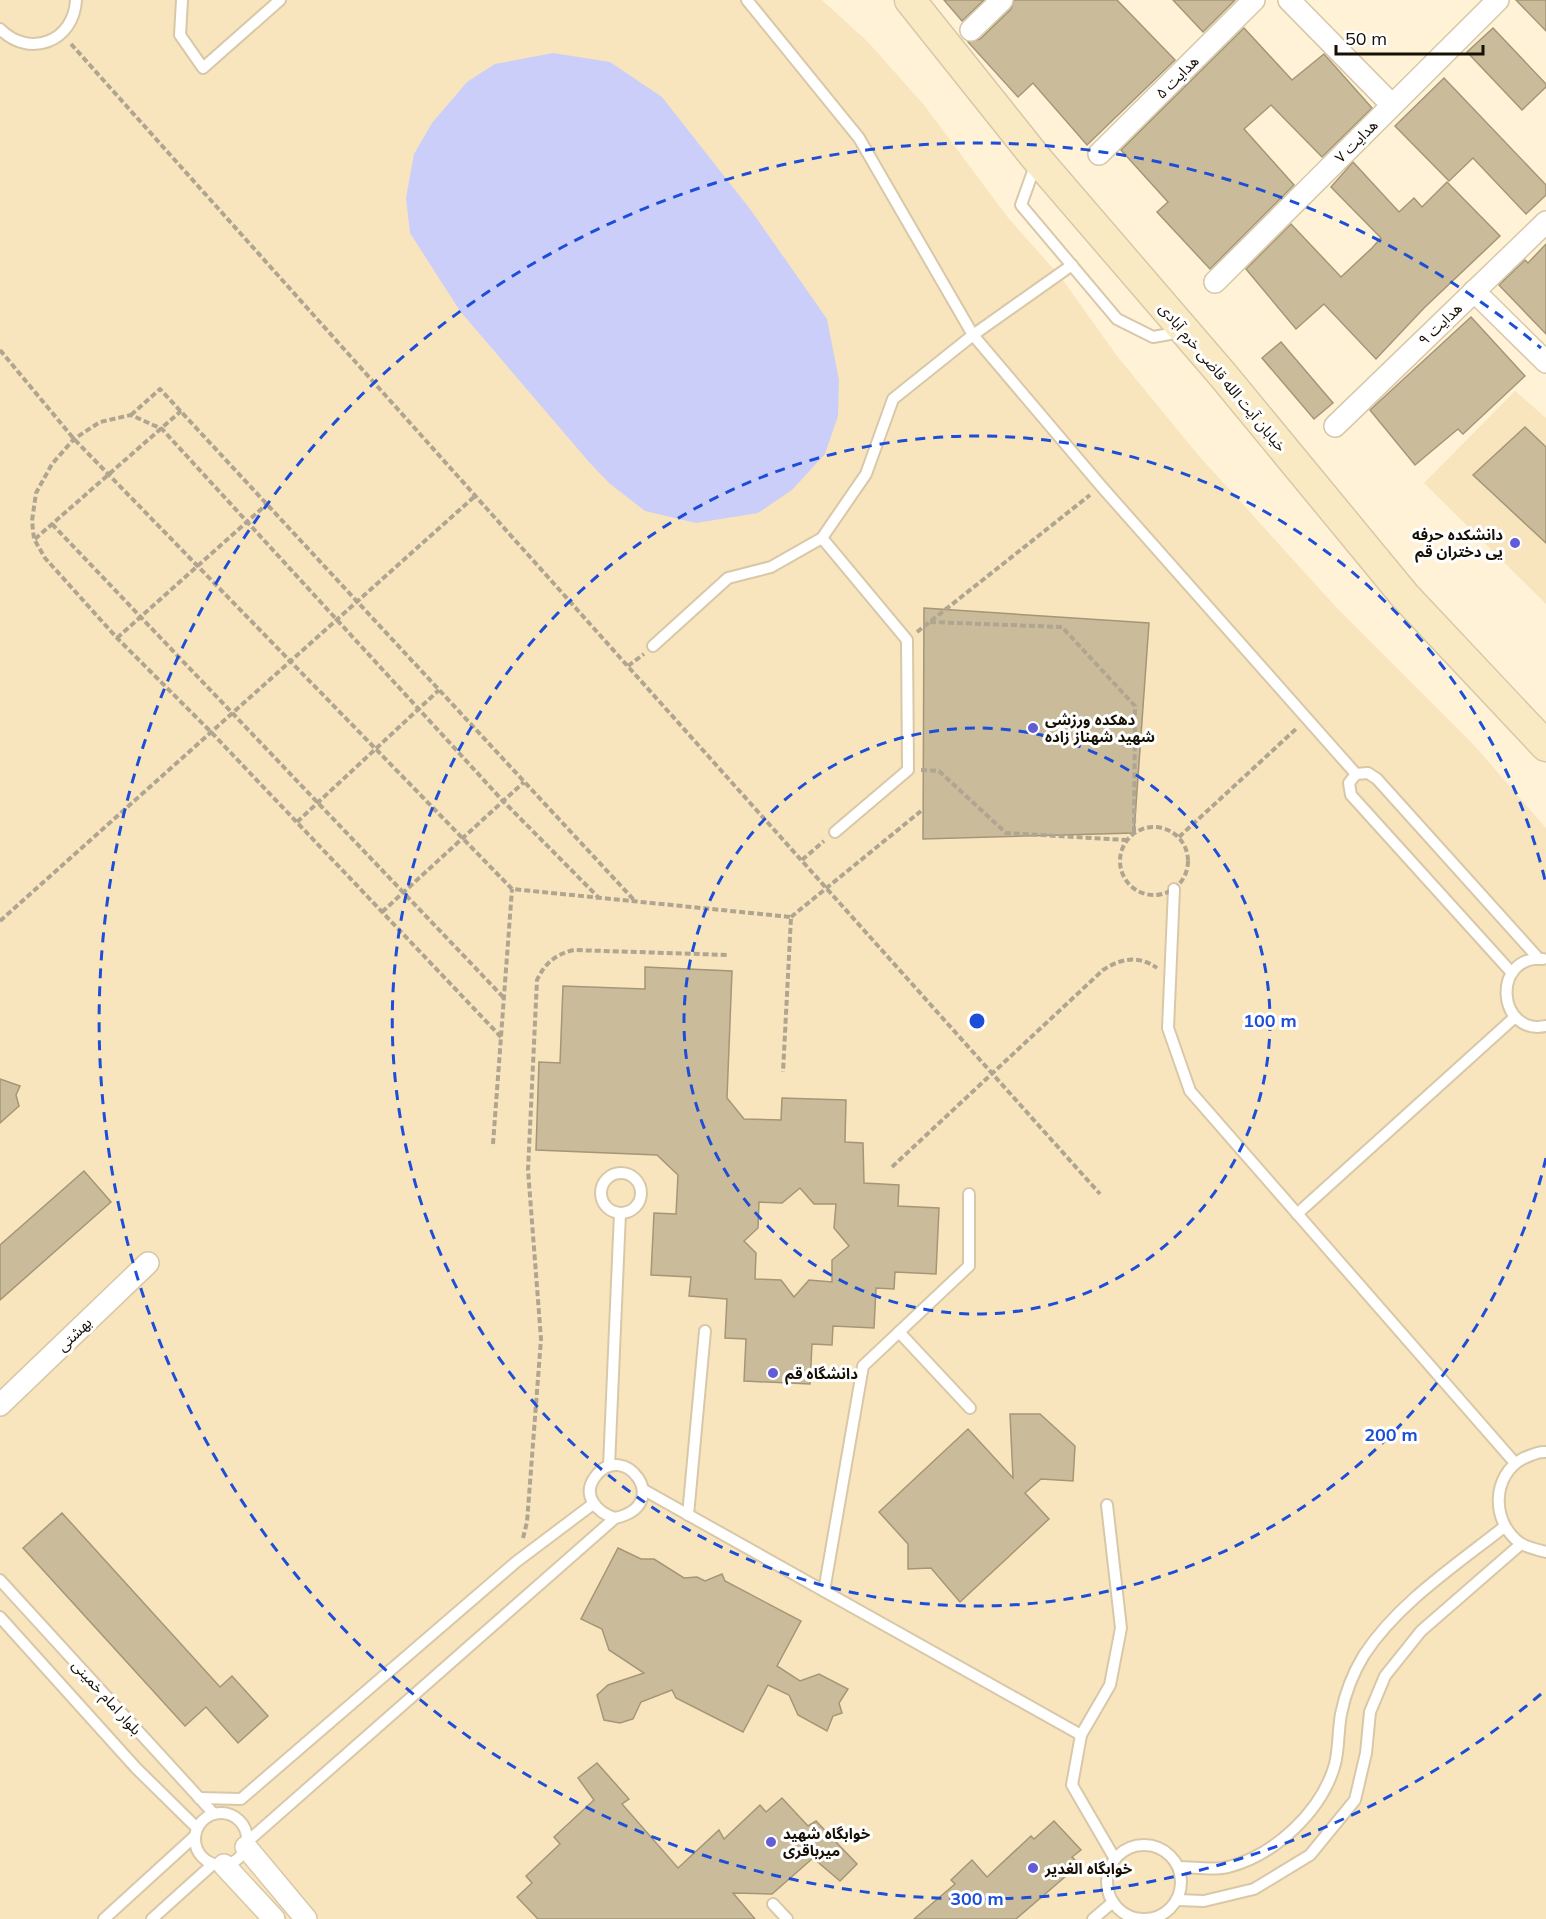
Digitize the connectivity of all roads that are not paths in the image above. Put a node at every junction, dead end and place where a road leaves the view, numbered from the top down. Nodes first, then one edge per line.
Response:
1 (76, 0) edge
2 (182, 0) edge
3 (280, 0) edge
4 (747, 0) edge
5 (910, 0) edge
6 (1002, 0) edge
7 (1254, 0) edge
8 (1289, 0) edge
9 (1498, 0) edge
10 (0, 29) edge
11 (971, 30) dead end
12 (1392, 105) junction
13 (1099, 154) dead end
14 (1037, 159) junction
15 (1546, 222) edge
16 (1072, 265) junction
17 (1215, 282) dead end
18 (1474, 291) junction
19 (1185, 332) junction
20 (973, 335) junction
21 (1546, 362) edge
22 (1335, 426) dead end
23 (822, 538) junction
24 (653, 646) dead end
25 (1546, 746) edge
26 (1356, 774) junction
27 (835, 832) road end
28 (1173, 889) road end
29 (1543, 959) edge
30 (1512, 973) junction
31 (1515, 1017) junction
32 (1546, 1026) edge
33 (969, 1194) dead end
34 (620, 1213) dead end
35 (1297, 1214) junction
36 (148, 1263) dead end
37 (705, 1331) dead end
38 (899, 1332) junction
39 (0, 1405) edge
40 (970, 1408) dead end
41 (1546, 1452) edge
42 (1515, 1463) junction
43 (609, 1466) junction
44 (644, 1490) junction
45 (593, 1504) junction
46 (1107, 1505) dead end
47 (688, 1515) junction
48 (615, 1518) junction
49 (1504, 1527) junction
50 (1521, 1544) junction
51 (1546, 1552) edge
52 (0, 1581) edge
53 (824, 1591) junction
54 (0, 1617) edge
55 (1081, 1735) junction
56 (199, 1798) junction
57 (241, 1799) junction
58 (219, 1813) junction
59 (196, 1832) junction
60 (247, 1844) junction
61 (1115, 1858) junction
62 (219, 1864) junction
63 (1179, 1867) junction
64 (1177, 1900) junction
65 (1113, 1902) junction
66 (773, 1904) dead end
67 (104, 1919) edge
68 (152, 1919) edge
69 (274, 1919) edge
70 (306, 1919) edge
71 (787, 1919) edge
72 (1093, 1919) edge

1 - 10 lane
2 - 3 lane
4 - 20 lane
5 - 14 main road, خیابان آیت الله قاضی خرم آبادی
6 - 11 street
7 - 13 street, هدایت ۵
8 - 12 street
9 - 12 street, هدایت ۷
12 - 17 street, هدایت ۷
14 - 16 lane
14 - 19 main road, خیابان آیت الله قاضی خرم آبادی
15 - 18 street, هدایت ۹
16 - 19 lane
16 - 20 lane
18 - 21 street
18 - 22 street, هدایت ۹
19 - 25 main road, خیابان آیت الله قاضی خرم آبادی
20 - 23 lane
20 - 26 lane
23 - 24 lane
23 - 27 lane
26 - 29 lane
26 - 30 lane
28 - 35 lane
29 - 30 lane
30 - 31 lane
31 - 32 lane
31 - 35 lane
33 - 38 lane
34 - 43 lane
35 - 42 lane
36 - 39 street, بهشتی
37 - 47 lane
38 - 40 lane
38 - 53 lane
41 - 42 lane
42 - 49 lane
43 - 44 lane
43 - 45 lane
44 - 47 lane
44 - 48 lane
45 - 48 lane
45 - 57 lane
46 - 55 lane
47 - 53 lane
48 - 60 lane
49 - 50 lane
49 - 63 lane
50 - 51 lane
50 - 64 lane
52 - 56 lane, بلوار امام خمینی
53 - 55 lane
54 - 59 lane, بلوار امام خمینی
55 - 61 lane
56 - 57 lane
56 - 58 lane, بلوار امام خمینی
57 - 58 lane
58 - 59 lane
58 - 60 lane
59 - 62 lane
59 - 67 lane
60 - 62 lane
60 - 70 street
61 - 63 lane
61 - 65 lane
62 - 68 lane
62 - 69 street
63 - 64 lane
64 - 65 lane
65 - 72 lane
66 - 71 lane

